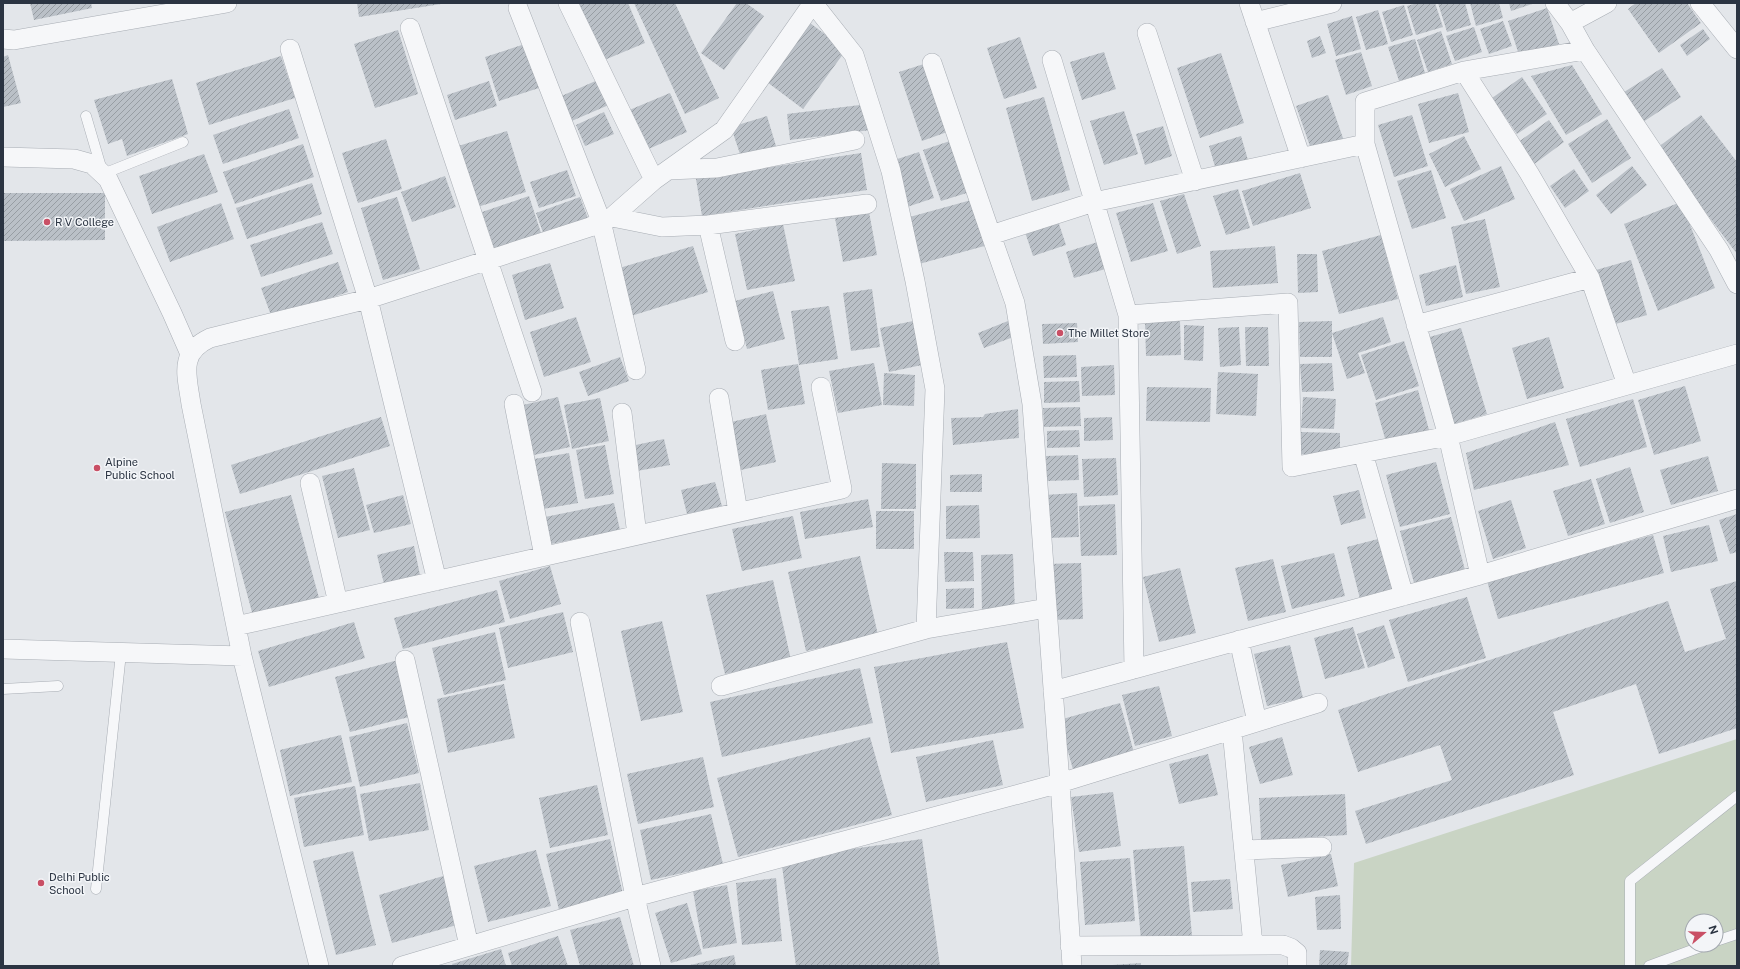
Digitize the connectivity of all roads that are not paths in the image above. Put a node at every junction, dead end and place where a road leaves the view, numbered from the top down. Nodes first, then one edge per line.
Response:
1 (227, 3) edge
2 (568, 3) edge
3 (1249, 3) edge
4 (1332, 3) edge
5 (1555, 3) edge
6 (1607, 3) edge
7 (1700, 3) edge
8 (201, 6) edge
9 (518, 8) dead end
10 (1255, 22) junction
11 (1570, 23) junction
12 (410, 28) dead end
13 (1147, 33) dead end
14 (3, 39) edge
15 (290, 49) dead end
16 (1737, 49) edge
17 (1585, 50) junction
18 (1052, 60) dead end
19 (932, 63) dead end
20 (1464, 71) junction
21 (86, 116) dead end
22 (855, 140) dead end
23 (183, 142) dead end
24 (1365, 144) junction
25 (3, 157) edge
26 (1301, 158) junction
27 (103, 174) junction
28 (661, 175) junction
29 (1195, 181) junction
30 (1094, 202) junction
31 (867, 204) dead end
32 (606, 219) junction
33 (708, 225) junction
34 (991, 235) junction
35 (488, 260) junction
36 (1590, 278) junction
37 (1737, 284) edge
38 (368, 299) junction
39 (1128, 315) junction
40 (1416, 325) junction
41 (735, 341) dead end
42 (190, 354) junction
43 (1737, 354) edge
44 (636, 370) dead end
45 (1627, 385) junction
46 (821, 387) dead end
47 (532, 392) dead end
48 (719, 398) dead end
49 (514, 404) dead end
50 (622, 413) dead end
51 (1448, 436) junction
52 (1362, 453) junction
53 (310, 484) dead end
54 (1737, 499) edge
55 (738, 512) junction
56 (637, 535) junction
57 (544, 556) junction
58 (1480, 575) junction
59 (437, 581) junction
60 (1404, 596) junction
61 (338, 603) junction
62 (1047, 608) junction
63 (580, 622) dead end
64 (236, 626) junction
65 (926, 630) junction
66 (1239, 640) junction
67 (3, 650) edge
68 (121, 653) junction
69 (242, 656) junction
70 (405, 660) dead end
71 (1134, 669) junction
72 (58, 686) dead end
73 (721, 686) dead end
74 (3, 689) edge
75 (1053, 691) junction
76 (1318, 703) dead end
77 (1257, 722) junction
78 (1232, 730) junction
79 (1060, 783) junction
80 (1737, 796) edge
81 (1322, 846) dead end
82 (1244, 850) junction
83 (96, 889) dead end
84 (635, 897) junction
85 (1737, 934) edge
86 (1724, 938) edge
87 (1253, 945) junction
88 (469, 946) junction
89 (1070, 946) junction
90 (1684, 953) edge
91 (320, 966) edge
92 (402, 966) edge
93 (651, 966) edge
94 (1072, 966) edge
95 (1297, 966) edge
96 (1630, 966) edge
97 (1649, 966) edge

1 - 8 street
2 - 28 street
3 - 10 street
4 - 10 street
5 - 11 street
6 - 11 street
7 - 16 street
8 - 14 street
9 - 32 street
10 - 26 street
11 - 17 street
12 - 35 street
13 - 29 street
15 - 38 street
17 - 20 street
17 - 37 street
18 - 30 street
19 - 34 street
20 - 24 street
20 - 36 street
21 - 27 lane
22 - 28 street
23 - 27 lane
24 - 26 street
24 - 40 street
25 - 27 street
26 - 29 street
27 - 42 street
28 - 32 street
28 - 65 street
29 - 30 street
30 - 34 street
30 - 39 street
31 - 33 street
32 - 33 street
32 - 35 street
32 - 44 street
33 - 41 street
34 - 62 street
35 - 38 street
35 - 47 street
36 - 40 street
36 - 45 street
38 - 42 street
38 - 59 street
39 - 52 street
39 - 71 street
40 - 51 street
42 - 64 street
43 - 45 street
45 - 51 street
46 - 55 street
48 - 55 street
49 - 57 street
50 - 56 street
51 - 52 street
51 - 58 street
52 - 60 street
53 - 61 street
54 - 58 street
55 - 56 street
56 - 57 street
57 - 59 street
58 - 60 street
59 - 61 street
60 - 66 street
61 - 64 street
62 - 65 street
62 - 75 street
63 - 84 street
64 - 69 street
65 - 73 street
66 - 71 street
66 - 77 street
67 - 68 street
68 - 69 street
68 - 83 lane
69 - 91 street
70 - 88 street
71 - 75 street
72 - 74 lane
75 - 79 street
76 - 77 street
77 - 78 street
78 - 79 street
78 - 82 street
79 - 84 street
79 - 89 street
80 - 96 lane
81 - 82 street
82 - 87 street
84 - 88 street
84 - 93 street
85 - 86 lane
87 - 89 street
87 - 95 street
88 - 92 street
89 - 94 street
90 - 97 lane

